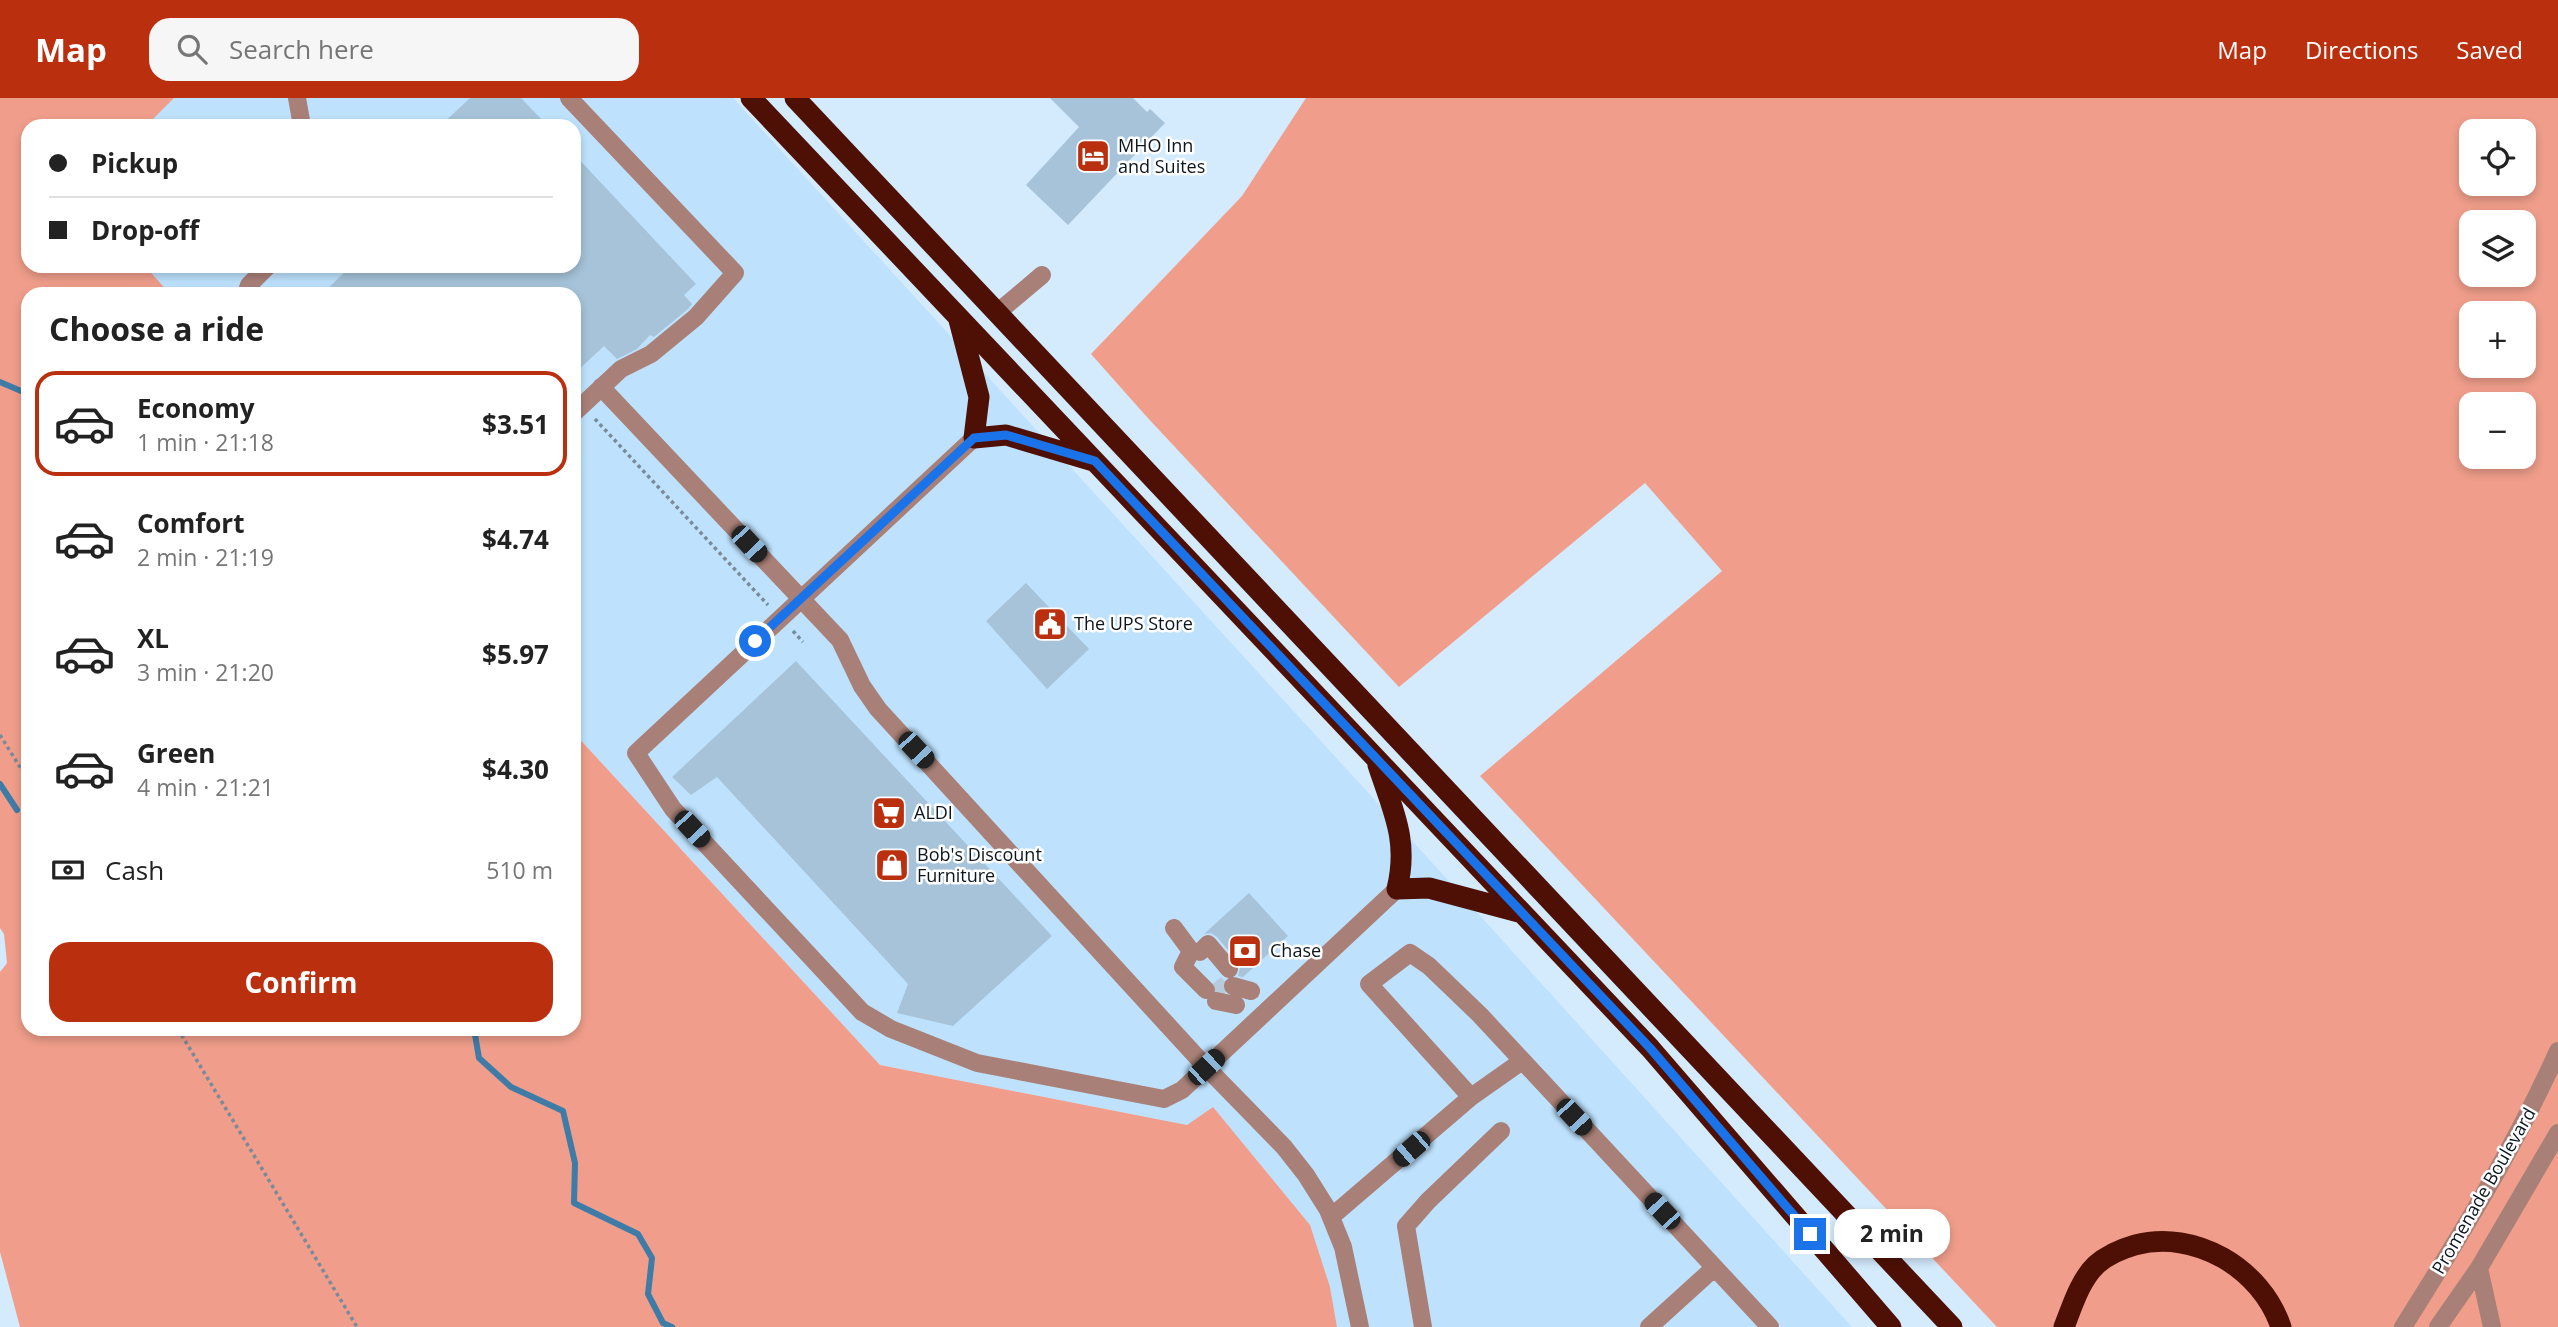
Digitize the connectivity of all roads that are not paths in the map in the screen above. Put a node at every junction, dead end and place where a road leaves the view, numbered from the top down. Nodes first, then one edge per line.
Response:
1 (297, 98) edge
2 (569, 98) edge
3 (751, 98) edge
4 (795, 98) edge
5 (301, 119) edge
6 (261, 273) edge
7 (1042, 275) dead end
8 (248, 287) edge
9 (997, 313) junction
10 (959, 318) junction
11 (601, 387) junction
12 (581, 406) edge
13 (974, 438) junction
14 (1095, 461) junction
15 (800, 599) junction
16 (1377, 759) junction
17 (1397, 889) junction
18 (1522, 913) junction
19 (1174, 928) dead end
20 (1193, 953) junction
21 (2558, 1051) edge
22 (1522, 1060) junction
23 (1206, 1067) junction
24 (1471, 1097) junction
25 (1501, 1131) dead end
26 (2558, 1133) edge
27 (1331, 1217) junction
28 (1714, 1268) junction
29 (2479, 1268) junction
30 (2426, 1292) junction
31 (2443, 1324) edge
32 (1360, 1327) edge
33 (1423, 1327) edge
34 (1649, 1327) edge
35 (1770, 1327) edge
36 (1891, 1327) edge
37 (1952, 1327) edge
38 (2064, 1327) edge
39 (2281, 1327) edge
40 (2403, 1327) edge
41 (2492, 1327) edge

1 - 5 street
2 - 11 street
3 - 10 highway
4 - 9 highway
6 - 8 street
7 - 9 street
9 - 37 highway
10 - 13 highway
10 - 14 highway
11 - 12 street
11 - 15 street
13 - 14 highway
13 - 15 street
14 - 16 highway
15 - 23 street
15 - 23 street
16 - 17 highway
16 - 18 highway
17 - 18 highway
17 - 23 street
18 - 36 highway
19 - 20 street
20 - 20 street
21 - 30 street, Promenade Boulevard
22 - 24 street
22 - 24 street
22 - 28 street
23 - 27 street
24 - 27 street
25 - 33 street
26 - 29 street, Promenade Boulevard
27 - 32 street
28 - 34 street
28 - 35 street
29 - 31 street, Promenade Boulevard
29 - 41 street
30 - 31 street
30 - 40 street, Promenade Boulevard
38 - 39 highway

